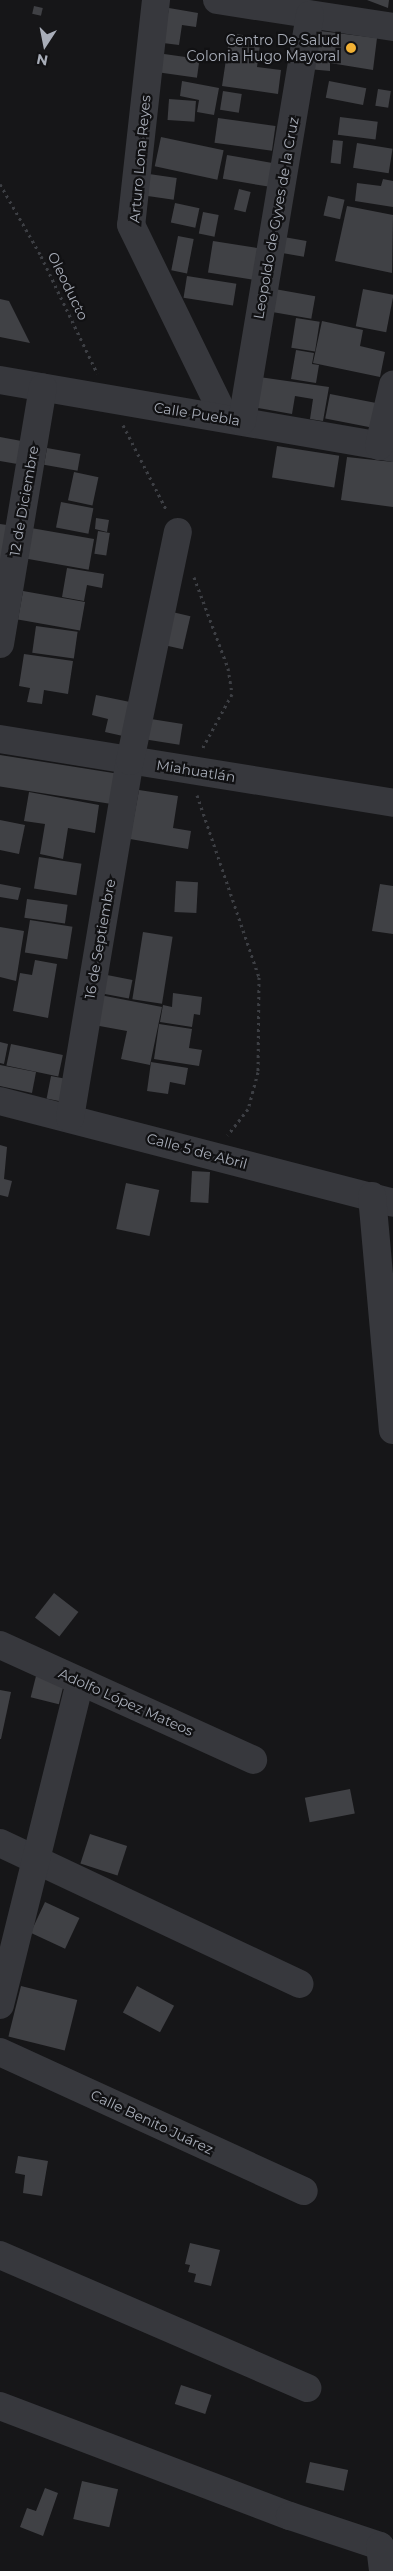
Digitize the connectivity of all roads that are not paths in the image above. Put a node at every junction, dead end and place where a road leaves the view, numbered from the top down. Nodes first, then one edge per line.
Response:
1 (156, 0) edge
2 (217, 0) edge
3 (350, 10) edge
4 (310, 15) junction
5 (393, 27) edge
6 (0, 380) edge
7 (393, 385) edge
8 (44, 388) junction
9 (234, 419) junction
10 (386, 447) edge
11 (178, 532) dead end
12 (0, 644) edge
13 (0, 739) edge
14 (130, 761) junction
15 (393, 803) edge
16 (0, 1101) edge
17 (70, 1118) junction
18 (382, 1200) edge
19 (386, 1297) edge
20 (393, 1430) edge
21 (0, 1644) edge
22 (80, 1682) junction
23 (253, 1760) dead end
24 (0, 1843) edge
25 (37, 1859) junction
26 (299, 1984) dead end
27 (0, 2005) edge
28 (0, 2052) edge
29 (304, 2191) dead end
30 (0, 2255) edge
31 (308, 2388) dead end
32 (0, 2406) edge
33 (382, 2558) edge

1 - 9 street, Arturo Lona Reyes
2 - 4 street
3 - 4 street
3 - 5 street
4 - 9 street, Leopoldo de Gyves de la Cruz
6 - 8 street, Calle Puebla
7 - 10 street
8 - 9 street, Calle Puebla
8 - 12 street, 12 de Diciembre
9 - 10 street, Calle Puebla
11 - 14 street, 16 de Septiembre
13 - 14 street, Miahuatlán
14 - 15 street, Miahuatlán
14 - 17 street, 16 de Septiembre
16 - 17 street, Calle 5 de Abril
17 - 18 street, Calle 5 de Abril
18 - 19 street
19 - 20 street
21 - 22 street, Adolfo López Mateos
22 - 23 street, Adolfo López Mateos
22 - 25 street
24 - 25 street
25 - 26 street
25 - 27 street
28 - 29 street, Calle Benito Juárez
30 - 31 street
32 - 33 street

